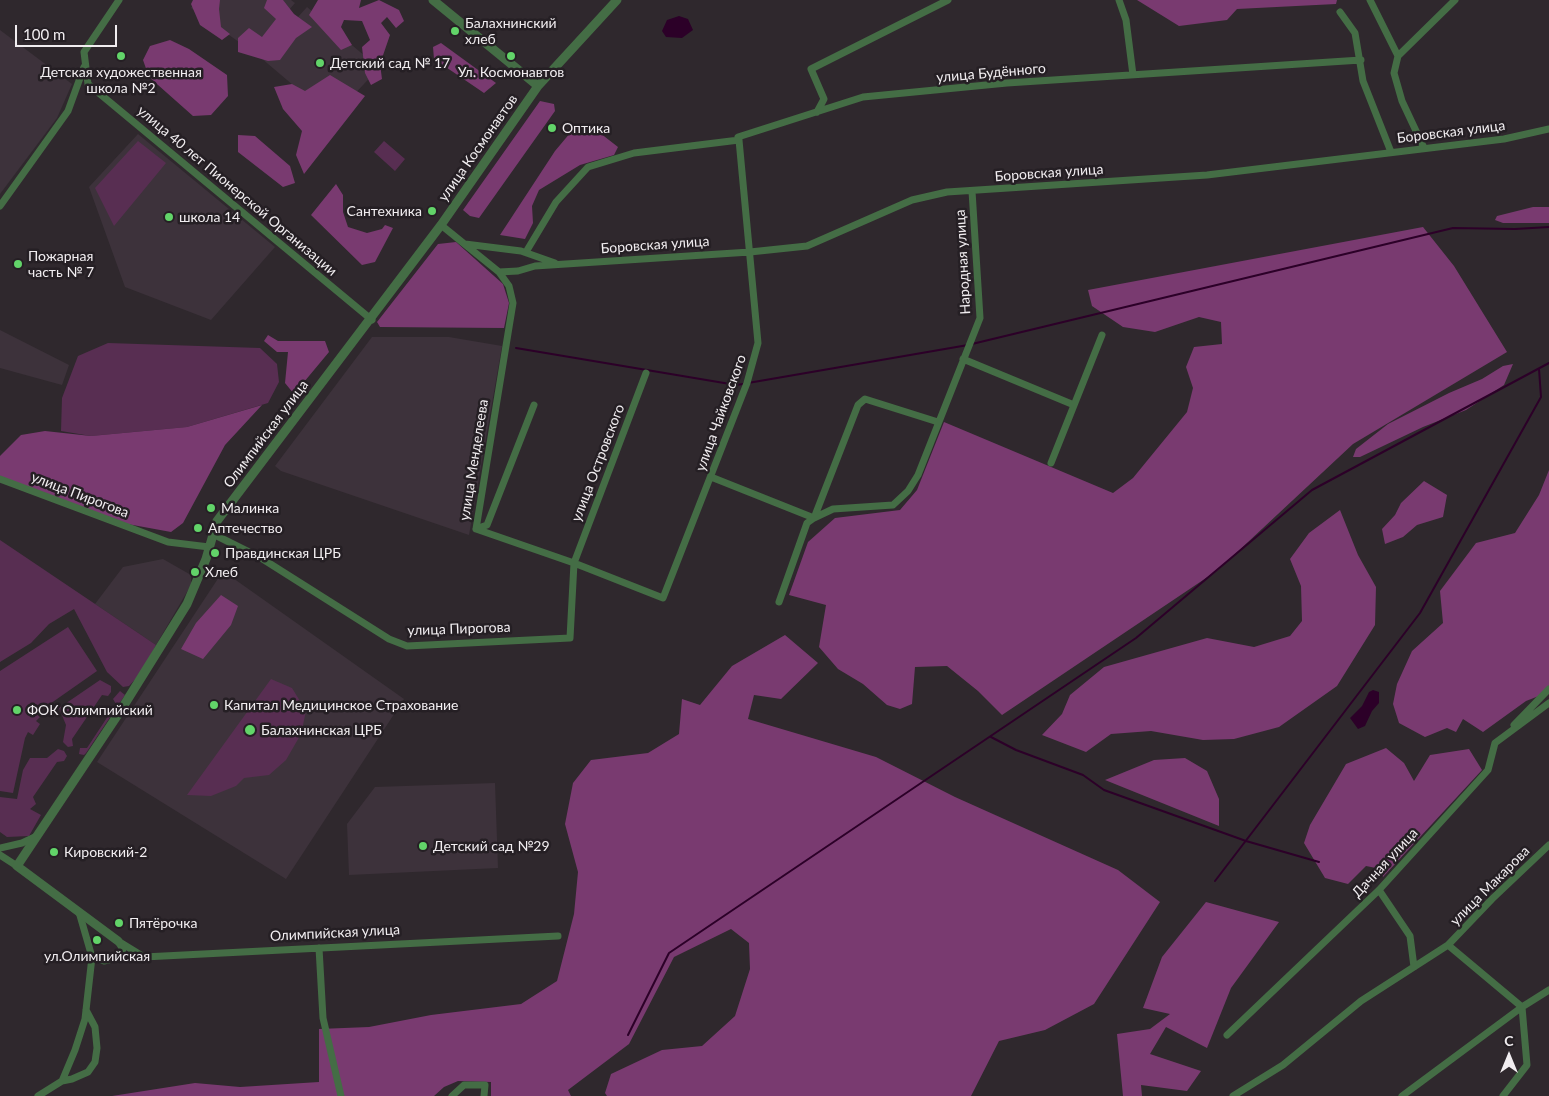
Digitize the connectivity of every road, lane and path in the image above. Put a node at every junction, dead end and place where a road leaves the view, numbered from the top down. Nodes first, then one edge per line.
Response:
1 (119, 0) edge
2 (433, 0) edge
3 (617, 0) edge
4 (948, 0) edge
5 (1119, 0) edge
6 (1370, 0) edge
7 (1455, 0) edge
8 (1340, 12) dead end
9 (1398, 56) junction
10 (1360, 60) junction
11 (84, 66) junction
12 (1133, 75) junction
13 (538, 86) junction
14 (817, 112) junction
15 (1549, 129) edge
16 (739, 140) junction
17 (1424, 148) junction
18 (1391, 152) junction
19 (972, 190) junction
20 (0, 206) edge
21 (441, 225) junction
22 (464, 244) junction
23 (526, 252) junction
24 (750, 252) junction
25 (558, 264) junction
26 (518, 271) junction
27 (499, 272) junction
28 (509, 286) junction
29 (372, 320) junction
30 (1102, 335) dead end
31 (963, 359) junction
32 (646, 373) dead end
33 (534, 405) dead end
34 (1074, 405) junction
35 (938, 422) junction
36 (1052, 463) dead end
37 (711, 477) junction
38 (0, 479) edge
39 (814, 518) junction
40 (476, 529) junction
41 (213, 534) junction
42 (209, 547) junction
43 (574, 563) junction
44 (778, 602) dead end
45 (1549, 689) edge
46 (1549, 703) edge
47 (1495, 744) junction
48 (38, 836) junction
49 (1549, 845) edge
50 (0, 848) edge
51 (0, 855) edge
52 (17, 866) junction
53 (1379, 890) junction
54 (78, 911) junction
55 (558, 936) dead end
56 (118, 941) junction
57 (1448, 945) junction
58 (318, 948) junction
59 (92, 957) junction
60 (1414, 966) junction
61 (1549, 990) edge
62 (1522, 1007) junction
63 (86, 1010) junction
64 (1227, 1035) dead end
65 (62, 1080) junction
66 (38, 1096) edge
67 (341, 1096) edge
68 (452, 1096) edge
69 (484, 1096) edge
70 (1232, 1096) edge
71 (1402, 1096) edge
72 (1503, 1096) edge

1 - 11 street
2 - 13 street
3 - 13 street, улица Космонавтов
4 - 14 street
5 - 12 street
6 - 9 street
7 - 9 street
8 - 10 street
9 - 17 street
10 - 12 street, улица Будённого
10 - 18 street
11 - 20 street
11 - 29 street, улица 40 лет Пионерской Организации
12 - 14 street, улица Будённого
13 - 21 street, улица Космонавтов
14 - 16 street, улица Будённого
15 - 17 street, Боровская улица
16 - 23 street, улица Будённого
16 - 24 street, улица Чайковского
17 - 18 street, Боровская улица
18 - 19 street, Боровская улица
19 - 24 street, Боровская улица
19 - 31 street, Народная улица
21 - 22 street
21 - 29 street, улица Космонавтов
22 - 23 street, Боровская улица
22 - 27 street
23 - 25 street, Боровская улица
24 - 25 street, Боровская улица
24 - 37 street, улица Чайковского
25 - 26 street, Боровская улица
26 - 27 street, Боровская улица
26 - 28 street
27 - 28 street, улица Менделеева
28 - 40 street, улица Менделеева
29 - 41 street, Олимпийская улица
30 - 34 street
31 - 34 street
31 - 35 street, Народная улица
32 - 43 street, улица Островского
33 - 40 street, улица Менделеева
34 - 36 street
35 - 39 street, Народная улица
35 - 39 street
37 - 39 street
37 - 43 street, улица Чайковского
38 - 42 street, улица Пирогова
39 - 44 street
40 - 43 street
41 - 42 street, Олимпийская улица
41 - 43 street, улица Пирогова
42 - 48 street, Олимпийская улица
45 - 47 street
46 - 47 street
47 - 53 street, Дачная улица
48 - 50 street
48 - 52 street, Олимпийская улица
49 - 57 street, улица Макарова
51 - 52 street
52 - 54 street, Олимпийская улица
53 - 60 street
53 - 64 street, Дачная улица
54 - 56 street, Олимпийская улица
54 - 59 street
55 - 58 street, Олимпийская улица
56 - 58 street, Олимпийская улица
56 - 59 street
57 - 60 street, улица Макарова
57 - 62 street
58 - 67 street
59 - 63 street
60 - 70 street, улица Макарова
61 - 62 street
62 - 71 street
62 - 72 street
63 - 65 street
63 - 65 street
65 - 66 street
68 - 69 street

